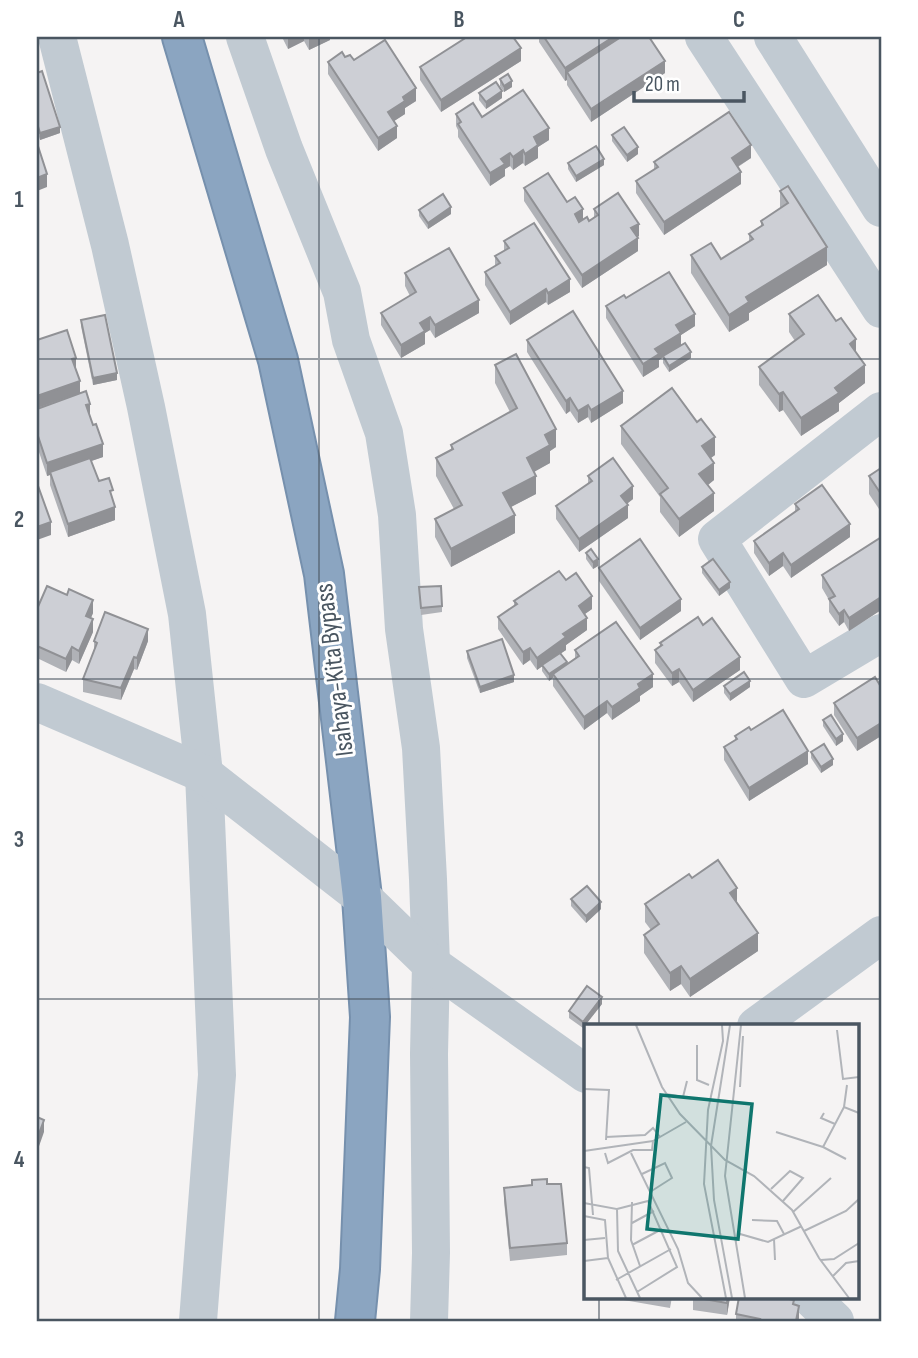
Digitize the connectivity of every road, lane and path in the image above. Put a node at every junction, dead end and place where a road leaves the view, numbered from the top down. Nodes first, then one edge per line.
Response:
1 (57, 37) edge
2 (182, 37) edge
3 (245, 37) edge
4 (704, 37) edge
5 (773, 37) edge
6 (876, 189) edge
7 (881, 309) edge
8 (881, 411) edge
9 (881, 633) edge
10 (37, 702) edge
11 (204, 774) junction
12 (362, 897) junction
13 (881, 936) edge
14 (430, 964) junction
15 (759, 1024) edge
16 (584, 1073) edge
17 (811, 1298) edge
18 (198, 1321) edge
19 (355, 1321) edge
20 (429, 1321) edge
21 (835, 1321) edge

1 - 11 street
2 - 12 highway, Isahaya-Kita Bypass
3 - 14 street
4 - 7 street
5 - 6 street
8 - 9 street
10 - 11 street
11 - 12 street
11 - 18 street
12 - 14 street
12 - 19 highway, Isahaya-Kita Bypass
13 - 15 street
14 - 16 street
14 - 20 street
17 - 21 street

